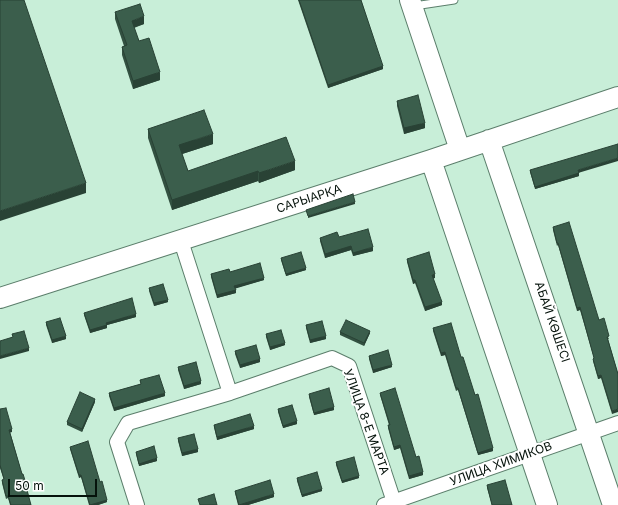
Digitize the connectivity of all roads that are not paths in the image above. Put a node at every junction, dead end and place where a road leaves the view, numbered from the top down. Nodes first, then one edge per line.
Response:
1 (454, 0) edge
2 (411, 3) edge
3 (618, 97) edge
4 (489, 140) junction
5 (460, 150) junction
6 (430, 160) junction
7 (181, 241) junction
8 (0, 298) edge
9 (230, 393) junction
10 (618, 423) edge
11 (589, 432) junction
12 (530, 454) junction
13 (391, 504) edge
14 (137, 505) edge
15 (547, 505) edge
16 (613, 505) edge

1 - 2 lane
2 - 5 street
3 - 4 street, САРЫАРҚА
4 - 5 street, САРЫАРҚА
4 - 11 street, АБАЙ КӨШЕСІ
5 - 6 street, САРЫАРҚА
6 - 7 street, САРЫАРҚА
6 - 12 street
7 - 8 street, САРЫАРҚА
7 - 9 street
9 - 13 street, УЛИЦА 8-Е МАРТА
9 - 14 street, УЛИЦА 8-Е МАРТА
10 - 11 street, УЛИЦА ХИМИКОВ
11 - 12 street, УЛИЦА ХИМИКОВ
11 - 16 street, АБАЙ КӨШЕСІ
12 - 13 street, УЛИЦА ХИМИКОВ
12 - 15 street

